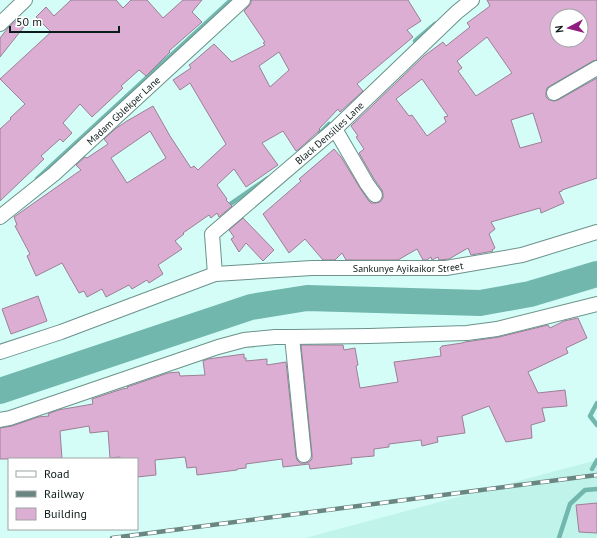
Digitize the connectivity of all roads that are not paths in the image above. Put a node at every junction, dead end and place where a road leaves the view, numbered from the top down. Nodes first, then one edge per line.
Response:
1 (25, 0) edge
2 (243, 0) edge
3 (472, 0) edge
4 (0, 24) edge
5 (597, 68) edge
6 (554, 93) dead end
7 (335, 129) junction
8 (374, 195) dead end
9 (0, 217) edge
10 (597, 232) edge
11 (215, 274) junction
12 (597, 304) edge
13 (292, 337) junction
14 (0, 352) edge
15 (0, 420) edge
16 (304, 455) dead end

1 - 4 street
2 - 9 street, Madam Gblekper Lane
3 - 7 street, Black Densilles Lane
5 - 6 street
7 - 8 street
7 - 11 street, Black Densilles Lane
10 - 11 street, Sankunye Ayikaikor Street
11 - 14 street, Sankunye Ayikaikor Street
12 - 13 street
13 - 15 street
13 - 16 street

